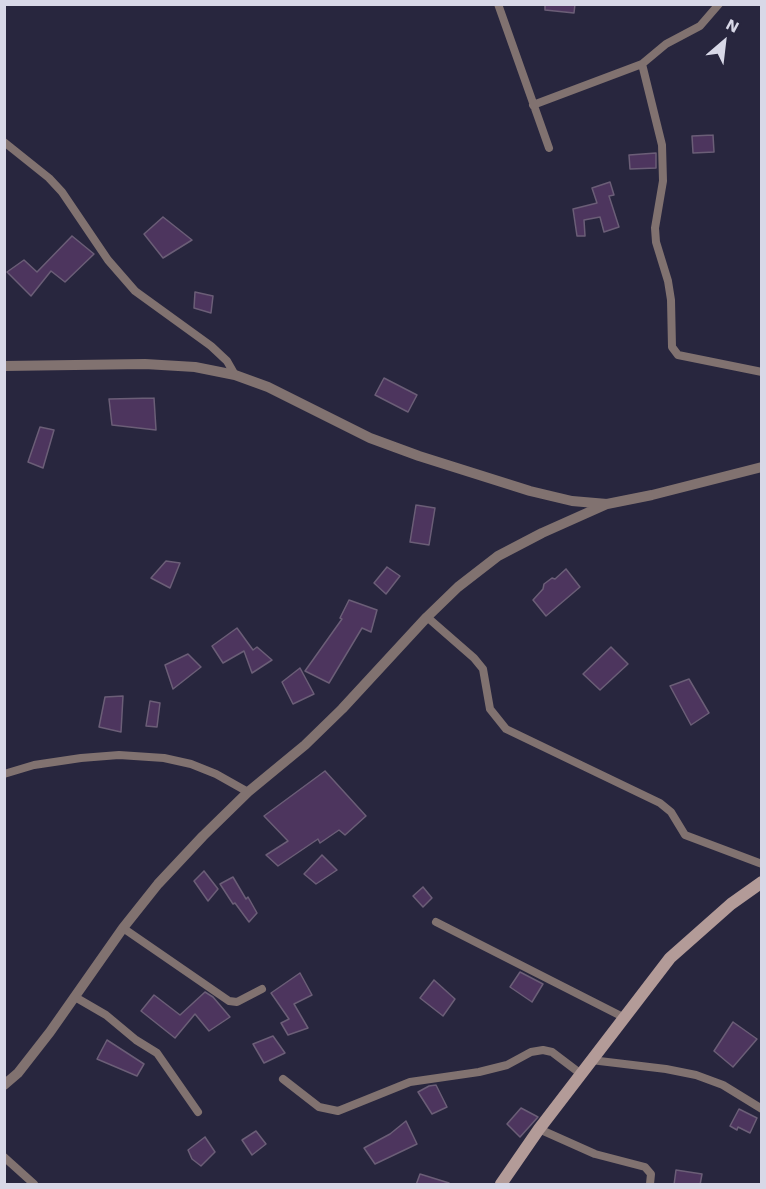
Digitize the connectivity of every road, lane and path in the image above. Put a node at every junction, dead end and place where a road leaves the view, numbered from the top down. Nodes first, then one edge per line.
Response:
1 (498, 4) edge
2 (719, 4) edge
3 (642, 64) junction
4 (533, 105) junction
5 (4, 142) edge
6 (549, 148) dead end
7 (4, 366) edge
8 (762, 372) edge
9 (235, 375) junction
10 (762, 467) edge
11 (607, 504) junction
12 (427, 617) junction
13 (4, 774) edge
14 (249, 792) junction
15 (762, 864) edge
16 (762, 882) edge
17 (436, 922) dead end
18 (123, 928) junction
19 (262, 989) dead end
20 (75, 997) junction
21 (623, 1017) junction
22 (591, 1060) junction
23 (581, 1074) junction
24 (283, 1079) dead end
25 (4, 1085) edge
26 (762, 1108) edge
27 (198, 1112) dead end
28 (539, 1128) junction
29 (4, 1157) edge
30 (34, 1185) edge
31 (501, 1185) edge
32 (650, 1185) edge

1 - 4 street
2 - 3 street
3 - 4 street
3 - 8 street
4 - 6 street
5 - 9 street
7 - 9 street
9 - 11 street
10 - 11 street
11 - 12 street
12 - 14 street
12 - 15 street
13 - 14 street
14 - 18 street
16 - 21 main road
17 - 21 street
18 - 19 street
18 - 20 street
20 - 25 street
20 - 27 street
21 - 22 main road
22 - 23 main road
22 - 26 street
23 - 24 street
23 - 28 main road
28 - 31 main road
28 - 32 street
29 - 30 street

